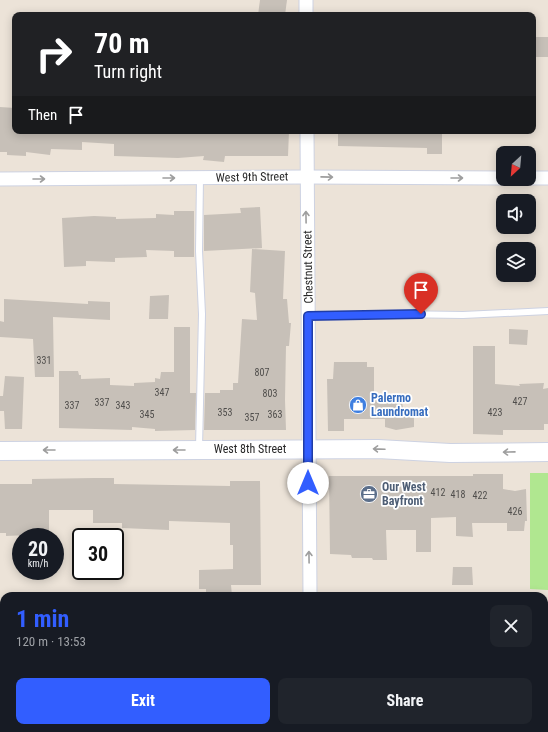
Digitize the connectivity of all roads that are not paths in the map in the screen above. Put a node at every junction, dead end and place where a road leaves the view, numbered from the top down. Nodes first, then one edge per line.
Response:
1 (306, 0) edge
2 (306, 12) edge
3 (307, 134) edge
4 (306, 177) junction
5 (200, 178) junction
6 (496, 178) edge
7 (536, 178) edge
8 (548, 178) edge
9 (0, 179) edge
10 (548, 311) edge
11 (308, 316) junction
12 (199, 449) junction
13 (309, 449) junction
14 (0, 451) edge
15 (548, 452) edge
16 (310, 592) edge

1 - 2 street
3 - 4 street, Chestnut Street
4 - 5 street, West 9th Street
4 -> 6 street, West 9th Street
11 -> 4 street, Chestnut Street
9 -> 5 street, West 9th Street
5 - 12 lane
7 - 8 street
10 - 11 lane
11 - 13 street, Chestnut Street
12 - 13 street, West 8th Street
12 -> 14 street, West 8th Street
15 -> 13 street, West 8th Street
16 -> 13 street, Chestnut Street

